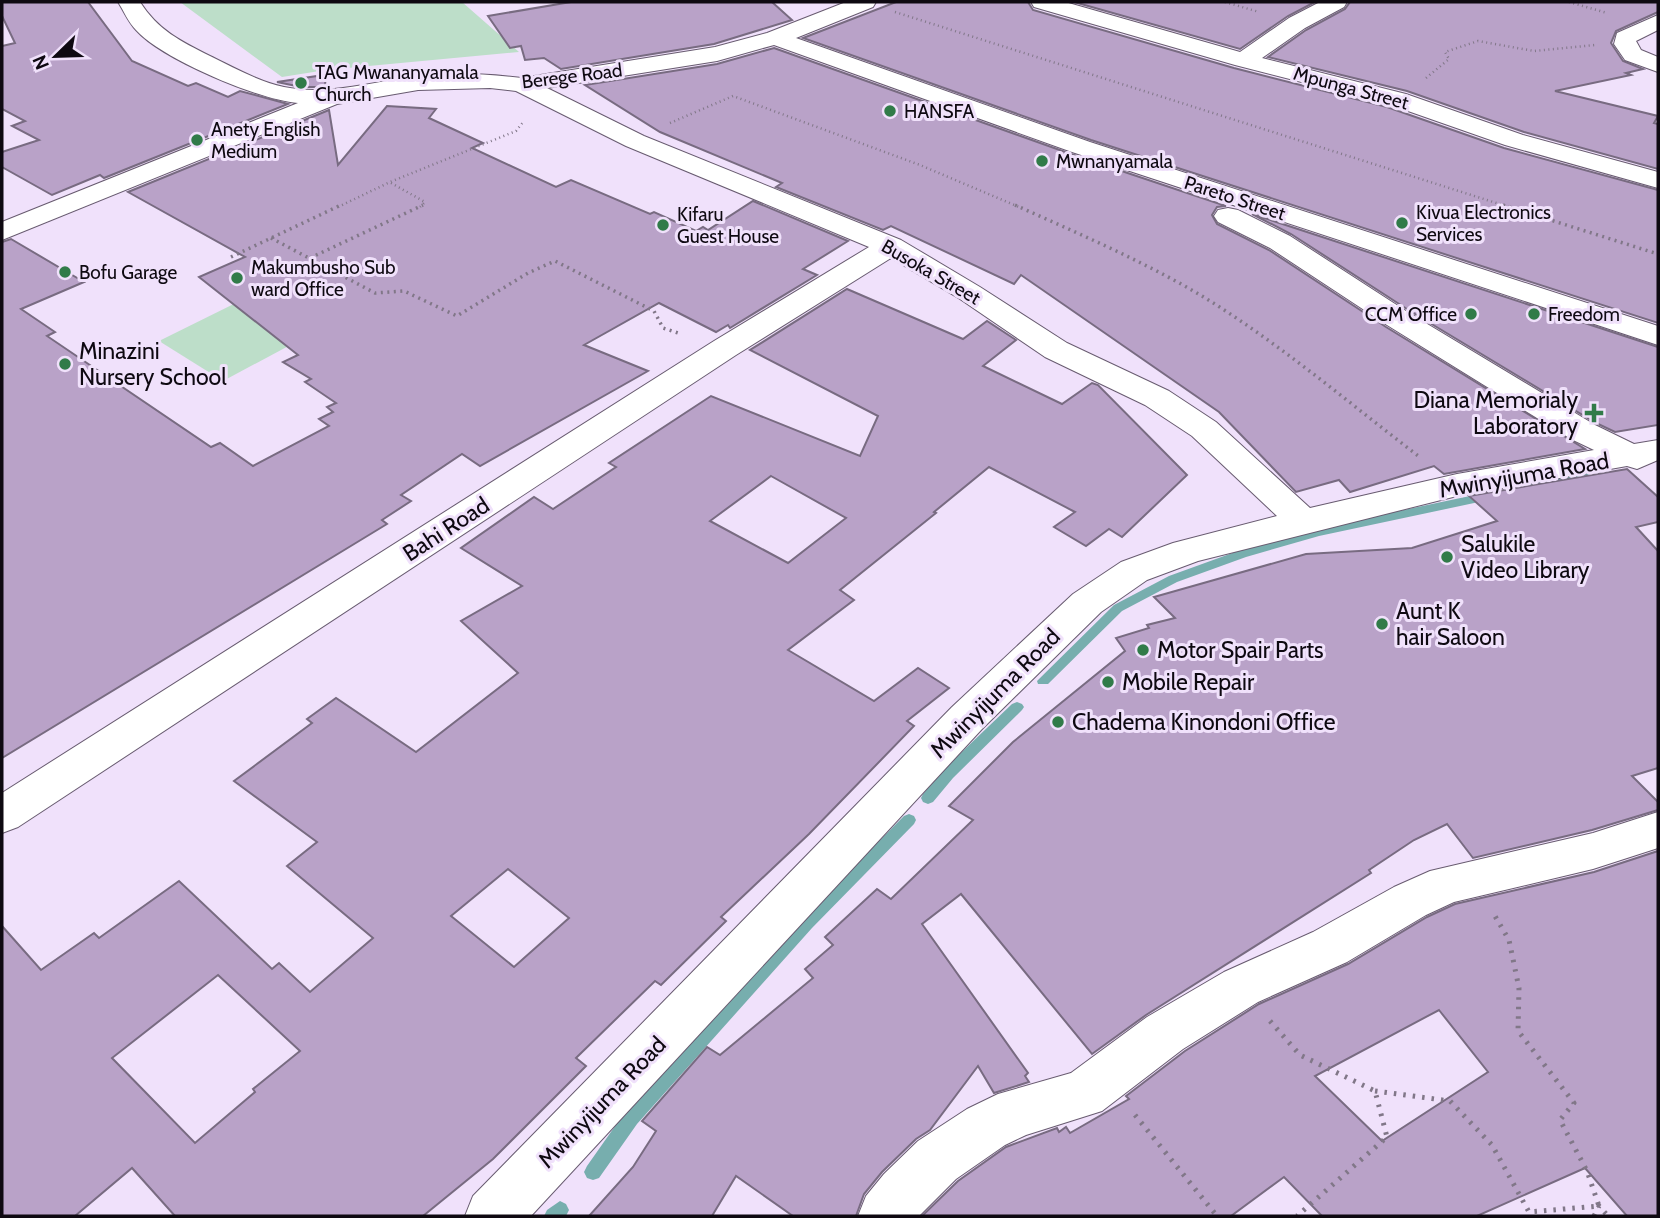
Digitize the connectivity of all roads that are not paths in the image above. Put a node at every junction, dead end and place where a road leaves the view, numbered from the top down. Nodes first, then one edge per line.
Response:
1 (129, 2) edge
2 (865, 2) edge
3 (1042, 2) edge
4 (1336, 2) edge
5 (1658, 22) edge
6 (775, 38) junction
7 (1243, 60) junction
8 (1658, 65) edge
9 (522, 85) junction
10 (331, 98) junction
11 (1081, 147) junction
12 (1658, 180) edge
13 (2, 205) edge
14 (28, 220) junction
15 (2, 232) edge
16 (891, 246) junction
17 (1658, 336) edge
18 (1649, 458) edge
19 (1303, 521) junction
20 (2, 815) edge
21 (1658, 830) edge
22 (493, 1216) edge
23 (887, 1216) edge

1 - 10 street
2 - 6 street, Berege Road
3 - 7 street, Mpunga Street
4 - 7 street
5 - 8 street
6 - 9 street, Berege Road
6 - 11 street, Pareto Street
7 - 12 street, Mpunga Street
9 - 10 street, Berege Road
9 - 16 street, Busoka Street
10 - 14 street, Berege Road
11 - 17 street, Pareto Street
11 - 18 street
13 - 14 street
14 - 15 street, Berege Road
16 - 19 street, Busoka Street
16 - 20 street, Bahi Road
18 - 19 street, Mwinyijuma Road
19 - 22 street, Mwinyijuma Road
21 - 23 street

